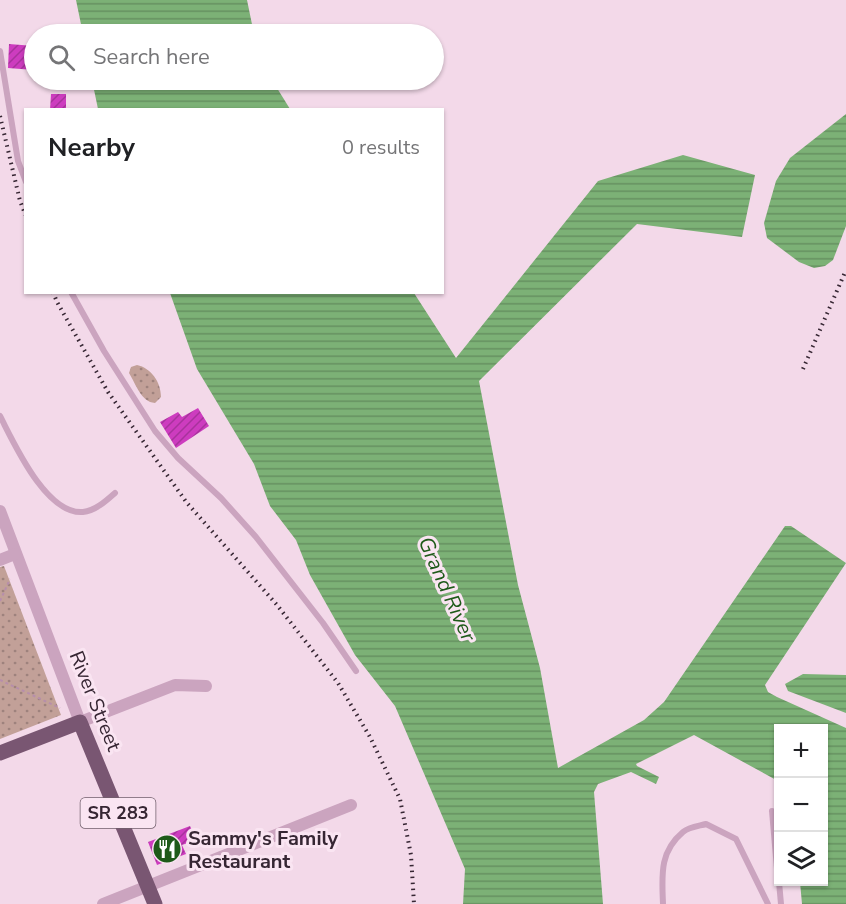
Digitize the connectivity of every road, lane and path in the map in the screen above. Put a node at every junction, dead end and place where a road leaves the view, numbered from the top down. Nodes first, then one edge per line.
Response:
1 (0, 51) edge
2 (24, 177) edge
3 (72, 294) edge
4 (0, 416) edge
5 (115, 494) dead end
6 (0, 511) edge
7 (15, 554) junction
8 (0, 560) edge
9 (10, 579) dead end
10 (0, 602) edge
11 (356, 671) dead end
12 (0, 680) edge
13 (206, 686) dead end
14 (60, 708) dead end
15 (80, 722) junction
16 (0, 753) edge
17 (351, 806) dead end
18 (772, 811) dead end
19 (774, 832) edge
20 (148, 886) junction
21 (779, 886) edge
22 (103, 904) edge
23 (155, 904) edge
24 (663, 904) edge
25 (768, 904) edge
26 (781, 904) edge

1 - 2 lane
3 - 11 lane
4 - 5 lane
6 - 7 street, River Street
7 - 8 street
7 - 15 street, River Street
9 - 10 path
12 - 14 path
13 - 15 street
15 - 16 main road
15 - 20 main road, River Street / SR 283
17 - 20 street
18 - 19 lane
20 - 22 street
20 - 23 main road, River Street / SR 283
21 - 26 lane
24 - 25 lane

